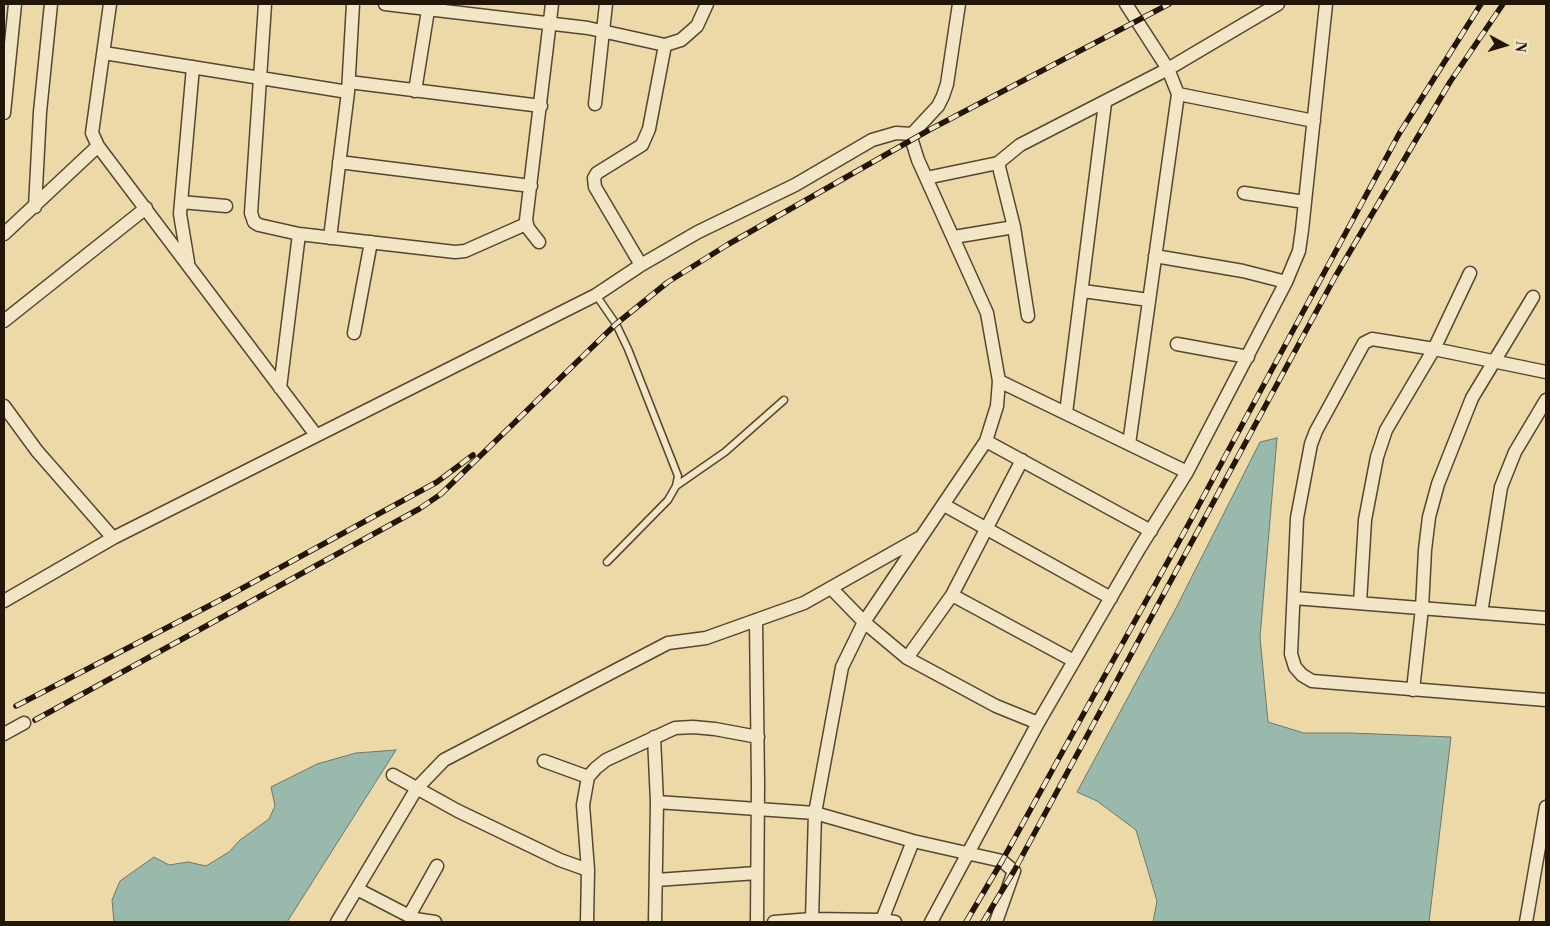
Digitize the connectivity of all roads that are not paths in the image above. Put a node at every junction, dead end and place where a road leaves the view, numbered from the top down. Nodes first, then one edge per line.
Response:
1 (15, 4) edge
2 (51, 4) edge
3 (110, 4) edge
4 (265, 4) edge
5 (353, 4) edge
6 (385, 4) edge
7 (552, 4) edge
8 (606, 4) edge
9 (707, 4) edge
10 (959, 4) edge
11 (1126, 4) edge
12 (1278, 4) edge
13 (1326, 4) edge
14 (428, 6) edge
15 (550, 24) junction
16 (603, 32) junction
17 (665, 45) junction
18 (104, 53) junction
19 (193, 67) junction
20 (1168, 69) junction
21 (261, 78) junction
22 (348, 87) junction
23 (416, 91) junction
24 (1178, 94) junction
25 (1105, 103) junction
26 (595, 104) dead end
27 (541, 106) junction
28 (4, 113) edge
29 (1314, 122) junction
30 (912, 134) junction
31 (98, 146) junction
32 (339, 162) junction
33 (998, 163) junction
34 (926, 178) junction
35 (531, 186) junction
36 (1244, 193) dead end
37 (181, 202) junction
38 (1306, 202) junction
39 (35, 206) junction
40 (226, 206) dead end
41 (146, 208) junction
42 (526, 224) junction
43 (1014, 227) junction
44 (4, 234) edge
45 (300, 234) junction
46 (954, 237) junction
47 (330, 238) junction
48 (371, 242) junction
49 (539, 242) dead end
50 (1155, 256) junction
51 (641, 265) junction
52 (189, 267) junction
53 (1470, 273) dead end
54 (1286, 282) junction
55 (1083, 291) junction
56 (596, 295) junction
57 (1533, 297) dead end
58 (1149, 300) junction
59 (1028, 316) dead end
60 (4, 321) edge
61 (354, 333) dead end
62 (1177, 344) dead end
63 (1434, 349) junction
64 (1248, 357) junction
65 (1495, 362) junction
66 (1546, 372) edge
67 (999, 381) junction
68 (280, 388) junction
69 (784, 400) dead end
70 (1546, 400) edge
71 (4, 406) edge
72 (1066, 413) junction
73 (316, 435) junction
74 (986, 440) junction
75 (1129, 444) junction
76 (1022, 460) junction
77 (1187, 472) junction
78 (676, 486) junction
79 (944, 505) junction
80 (986, 528) junction
81 (1151, 531) junction
82 (922, 536) junction
83 (114, 538) junction
84 (607, 562) dead end
85 (831, 588) junction
86 (952, 595) junction
87 (1111, 598) junction
88 (1294, 598) junction
89 (4, 601) edge
90 (1360, 603) junction
91 (1422, 608) junction
92 (1481, 613) junction
93 (1546, 618) edge
94 (756, 620) junction
95 (864, 622) junction
96 (907, 658) junction
97 (1074, 661) junction
98 (1413, 690) junction
99 (1546, 700) edge
100 (24, 723) dead end
101 (1038, 723) junction
102 (4, 734) edge
103 (654, 737) junction
104 (758, 737) junction
105 (544, 761) dead end
106 (393, 775) dead end
107 (588, 777) junction
108 (417, 788) junction
109 (657, 802) junction
110 (1546, 807) edge
111 (758, 808) junction
112 (815, 814) junction
113 (913, 841) junction
114 (968, 853) junction
115 (437, 866) dead end
116 (588, 870) junction
117 (757, 873) junction
118 (656, 880) junction
119 (356, 889) junction
120 (410, 916) junction
121 (812, 919) junction
122 (888, 921) edge
123 (337, 922) edge
124 (435, 922) edge
125 (587, 922) edge
126 (656, 922) edge
127 (757, 922) edge
128 (774, 922) edge
129 (931, 922) edge
130 (996, 922) edge
131 (1526, 922) edge

1 - 28 street
2 - 39 street
3 - 18 street
4 - 21 street
5 - 22 street
6 - 14 street
7 - 15 street
8 - 16 street
9 - 17 street
10 - 30 street
11 - 20 street
12 - 20 street
13 - 29 street
14 - 15 street
14 - 23 street
15 - 16 street
15 - 27 street
16 - 17 street
16 - 26 street
17 - 51 street
18 - 19 street
18 - 31 street
19 - 21 street
19 - 37 street
20 - 24 street
20 - 25 street
21 - 22 street
21 - 45 street
22 - 23 street
22 - 32 street
23 - 27 street
24 - 29 street
24 - 50 street
25 - 33 street
25 - 55 street
27 - 35 street
29 - 38 street
30 - 34 street
30 - 51 street
31 - 39 street
31 - 41 street
32 - 35 street
32 - 47 street
33 - 34 street
33 - 43 street
34 - 46 street
35 - 42 street
36 - 38 street
37 - 40 street
37 - 52 street
38 - 54 street
39 - 44 street
41 - 52 street
41 - 60 street
42 - 48 street
42 - 49 street
43 - 46 street
43 - 59 street
45 - 47 street
45 - 68 street
46 - 67 street
47 - 48 street
48 - 61 street
50 - 54 street
50 - 58 street
51 - 56 street
52 - 68 street
53 - 63 street
54 - 64 street
55 - 58 street
55 - 72 street
56 - 73 street
56 - 78 lane
57 - 65 street
58 - 75 street
62 - 64 street
63 - 65 street
63 - 88 street
63 - 90 street
64 - 77 street
65 - 66 street
65 - 91 street
67 - 72 street
67 - 74 street
68 - 73 street
69 - 78 lane
70 - 92 street
71 - 83 street
72 - 75 street
73 - 83 street
74 - 76 street
74 - 79 street
75 - 77 street
76 - 80 street
76 - 81 street
77 - 81 street
78 - 84 lane
79 - 80 street
79 - 82 street
80 - 86 street
80 - 87 street
81 - 87 street
82 - 85 street
82 - 95 street
83 - 89 street
85 - 94 street
85 - 95 street
86 - 96 street
86 - 97 street
87 - 97 street
88 - 90 street
88 - 98 street
90 - 91 street
91 - 92 street
91 - 98 street
92 - 93 street
94 - 104 street
94 - 108 street
95 - 96 street
95 - 112 street
96 - 101 street
97 - 101 street
98 - 99 street
100 - 102 street
101 - 114 street
103 - 104 street
103 - 107 street
103 - 109 street
104 - 111 street
105 - 107 street
106 - 108 street
107 - 116 street
108 - 116 street
108 - 119 street
109 - 111 street
109 - 118 street
110 - 131 street
111 - 112 street
111 - 117 street
112 - 113 street
112 - 121 street
113 - 114 street
113 - 122 street
114 - 129 street
114 - 130 street
115 - 120 street
116 - 125 street
117 - 118 street
117 - 127 street
118 - 126 street
119 - 120 street
119 - 123 street
120 - 124 street
121 - 122 street
121 - 128 street

